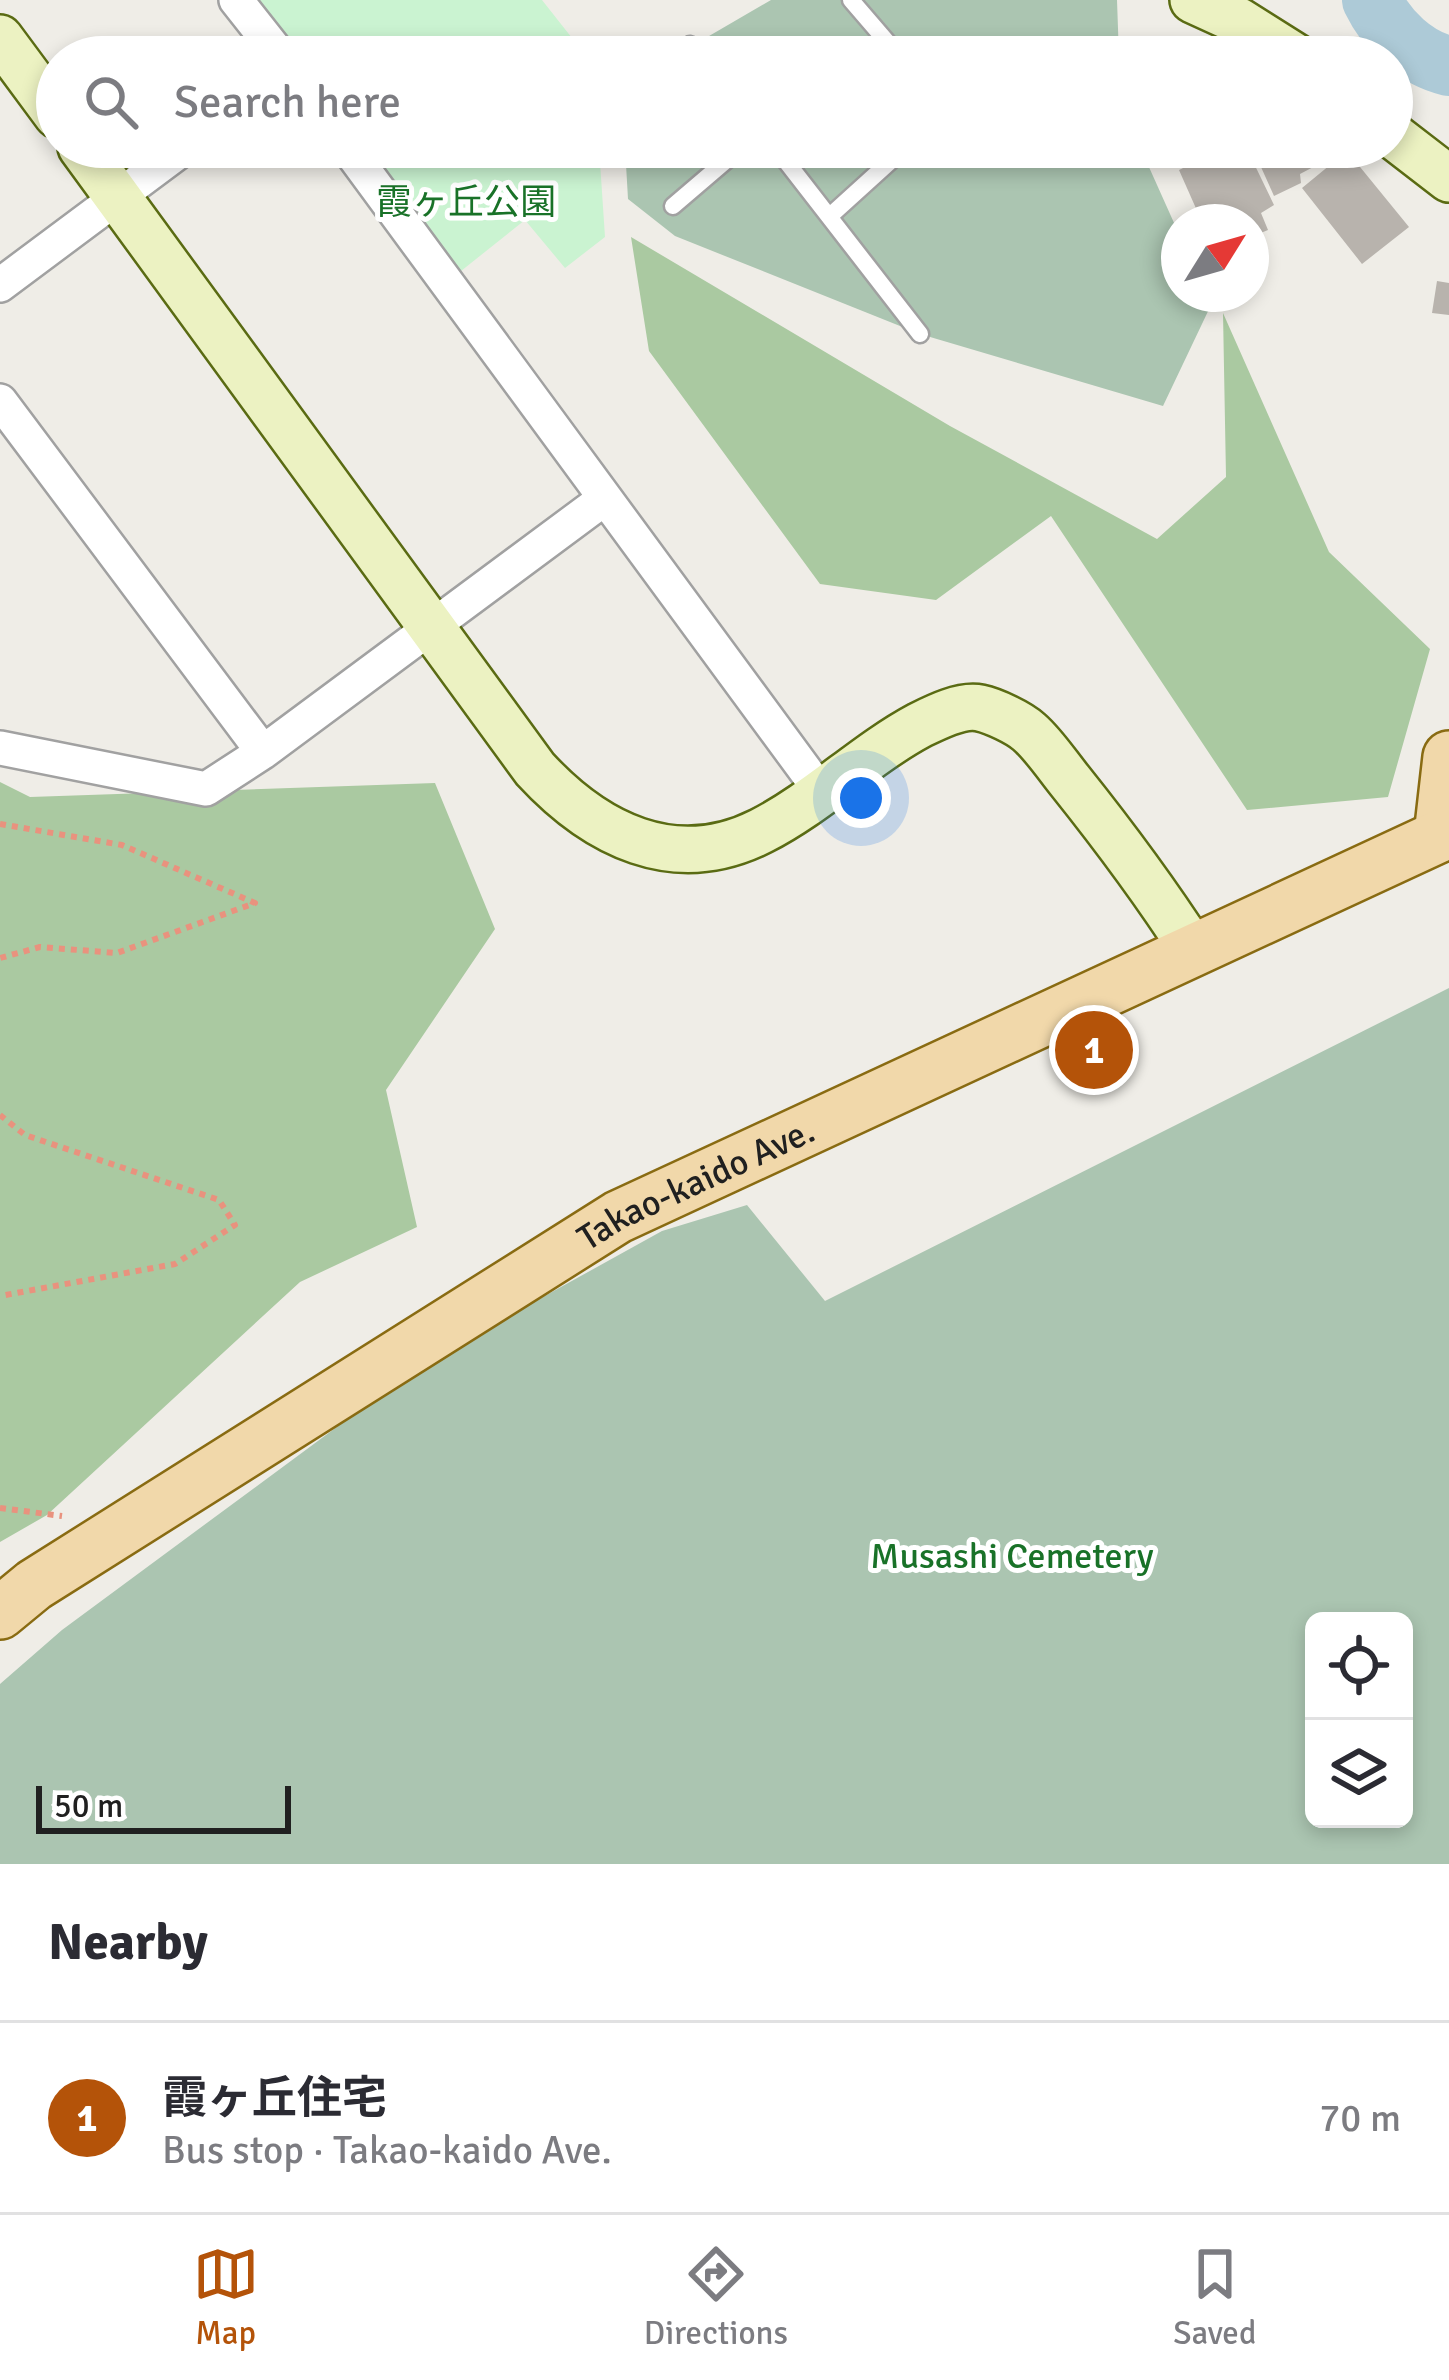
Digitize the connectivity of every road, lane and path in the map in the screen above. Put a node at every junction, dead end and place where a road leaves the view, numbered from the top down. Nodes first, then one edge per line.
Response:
1 (236, 0) edge
2 (851, 0) edge
3 (1193, 0) edge
4 (264, 36) edge
5 (882, 36) edge
6 (1263, 36) edge
7 (0, 38) edge
8 (36, 87) edge
9 (1413, 151) edge
10 (97, 168) edge
11 (157, 168) edge
12 (362, 168) edge
13 (717, 168) edge
14 (792, 168) edge
15 (883, 168) edge
16 (1449, 179) edge
17 (118, 197) junction
18 (673, 206) dead end
19 (831, 215) junction
20 (0, 285) edge
21 (920, 334) dead end
22 (0, 401) edge
23 (604, 499) junction
24 (431, 627) junction
25 (0, 748) edge
26 (263, 752) junction
27 (1449, 757) edge
28 (822, 793) junction
29 (0, 824) edge
30 (1444, 834) edge
31 (1193, 950) junction
32 (0, 958) edge
33 (0, 1115) edge
34 (0, 1296) edge
35 (0, 1508) edge
36 (73, 1516) dead end
37 (0, 1613) edge

1 - 4 street
2 - 5 lane
3 - 6 street
7 - 8 street
9 - 16 street
10 - 17 street
11 - 17 street
12 - 23 street
13 - 18 lane
14 - 19 lane
15 - 19 lane
17 - 20 street
17 - 24 street
19 - 21 lane
22 - 26 street
23 - 24 street
23 - 28 street
24 - 26 street
24 - 28 street
25 - 26 street
27 - 30 main road
28 - 31 street
29 - 32 path
30 - 31 main road, Takao-kaido Ave.
31 - 37 main road, Takao-kaido Ave.
33 - 34 path
35 - 36 path

